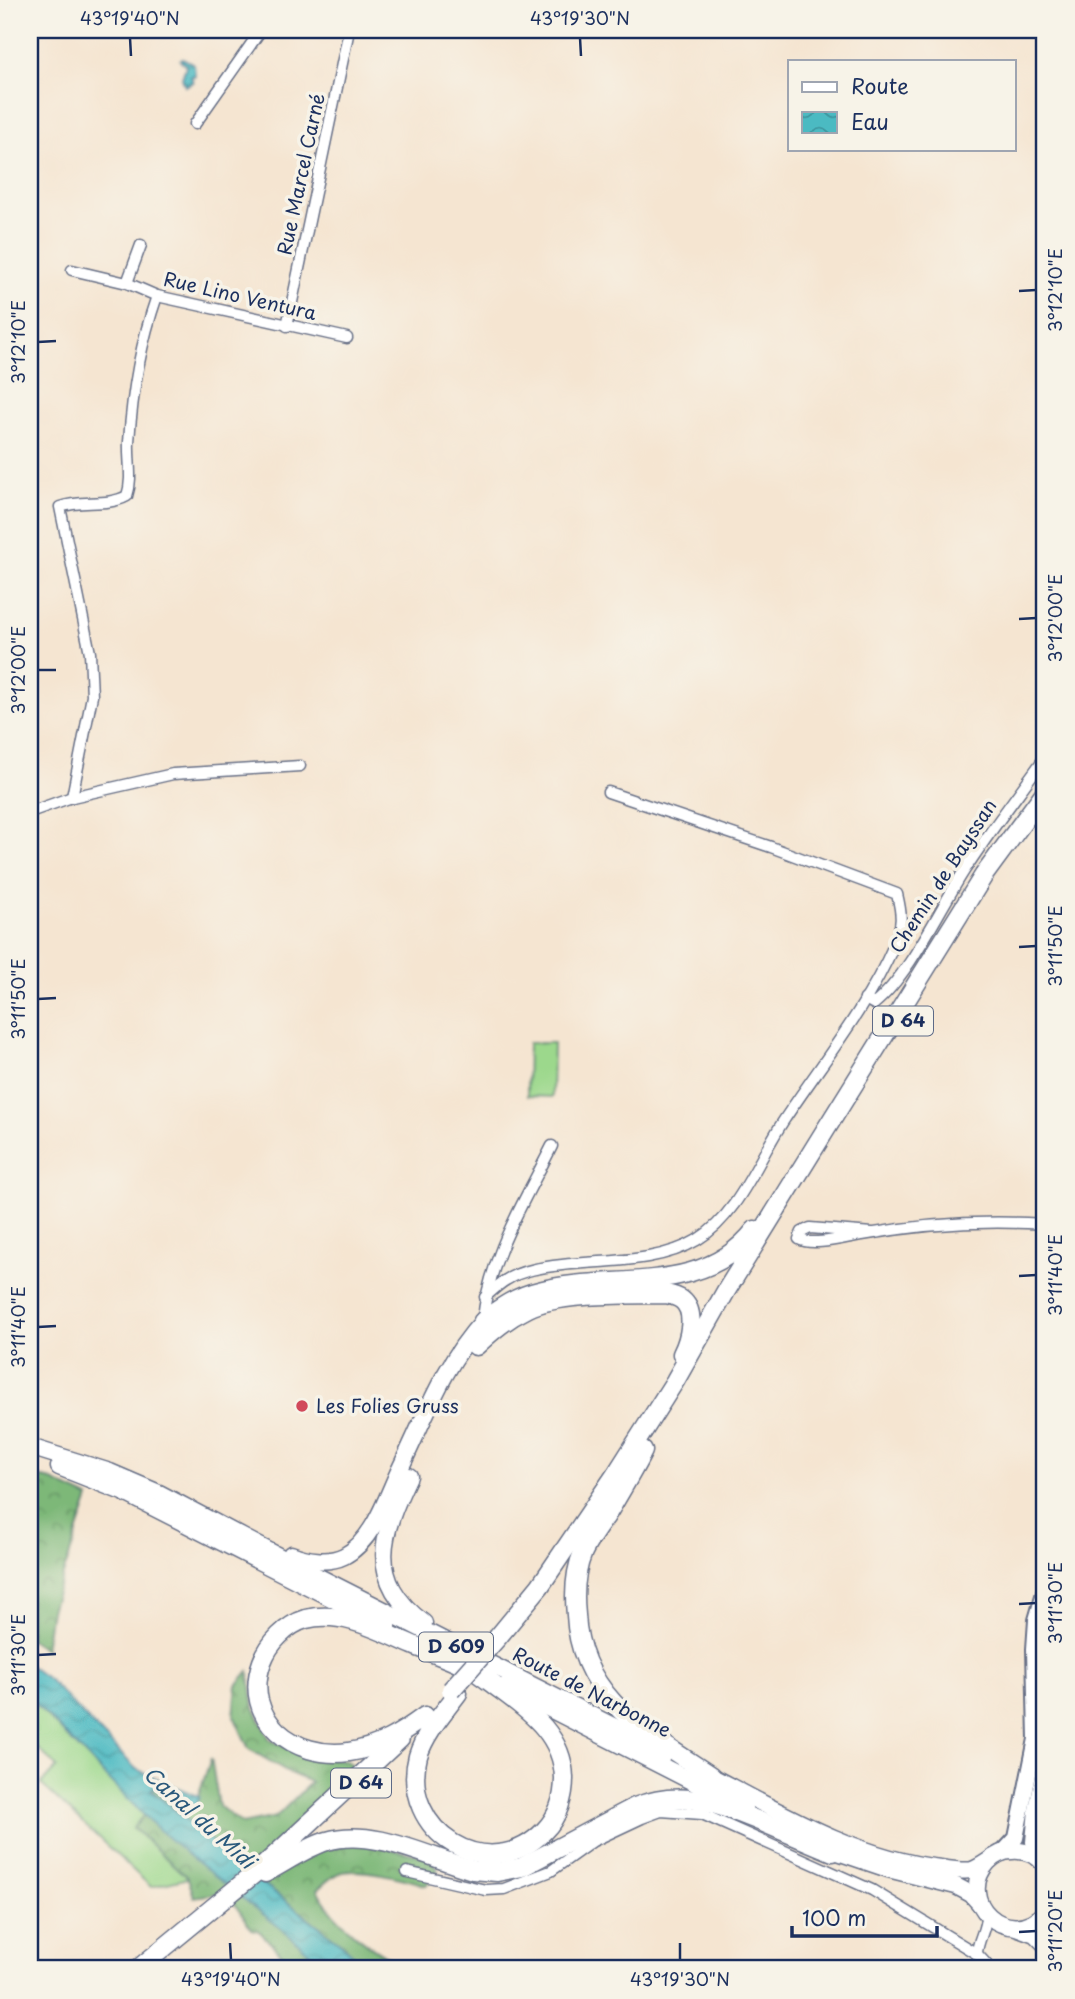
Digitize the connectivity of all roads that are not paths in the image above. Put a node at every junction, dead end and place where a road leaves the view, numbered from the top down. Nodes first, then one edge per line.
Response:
1 (261, 30) edge
2 (349, 30) edge
3 (195, 124) dead end
4 (141, 245) dead end
5 (72, 270) dead end
6 (127, 284) junction
7 (157, 296) junction
8 (287, 326) junction
9 (347, 338) dead end
10 (1045, 757) edge
11 (300, 766) dead end
12 (608, 792) dead end
13 (1045, 792) edge
14 (72, 797) junction
15 (30, 812) edge
16 (1030, 813) junction
17 (865, 999) junction
18 (831, 1121) junction
19 (552, 1146) dead end
20 (1045, 1224) edge
21 (872, 1233) junction
22 (485, 1297) junction
23 (492, 1322) junction
24 (476, 1346) joint
25 (652, 1433) junction
26 (30, 1447) edge
27 (30, 1458) edge
28 (616, 1474) junction
29 (203, 1516) junction
30 (1045, 1590) edge
31 (501, 1639) junction
32 (454, 1646) junction
33 (474, 1670) junction
34 (454, 1692) junction
35 (425, 1716) junction
36 (1045, 1767) edge
37 (711, 1776) junction
38 (833, 1852) junction
39 (996, 1856) junction
40 (1044, 1863) edge
41 (262, 1871) junction
42 (407, 1872) dead end
43 (221, 1904) junction
44 (983, 1909) junction
45 (1045, 1912) edge
46 (1011, 1927) junction
47 (979, 1941) junction
48 (1045, 1944) edge
49 (977, 1954) junction
50 (138, 1969) edge
51 (147, 1969) edge
52 (990, 1969) edge

1 - 3 street
2 - 8 street, Rue Marcel Carné
4 - 6 street
5 - 6 street, Rue Lino Ventura
6 - 7 street, Rue Lino Ventura
7 - 8 street, Rue Lino Ventura
7 - 14 street
8 - 9 street, Rue Lino Ventura
10 - 17 street, Chemin de Bayssan
11 - 14 street
12 - 17 street
13 - 16 highway, D 64
14 - 15 street
16 - 18 highway, D 64
16 - 25 highway, D 64
17 - 22 street
18 - 23 highway
18 - 28 highway, D 64
19 - 22 street
20 - 21 street
21 - 21 street
22 - 23 street
23 - 24 highway
23 - 28 highway
23 - 29 main road
24 - 32 main road
25 - 31 highway, D 64
25 - 37 highway
26 - 29 main road, Route de Narbonne / D 609
27 - 33 main road, Route de Narbonne / D 609
28 - 31 highway, D 64
29 - 32 main road, Route de Narbonne / D 609
30 - 39 street
31 - 34 highway, D 64, bridge
32 - 37 main road, Route de Narbonne / D 609
33 - 34 highway
33 - 35 highway
33 - 38 main road, Route de Narbonne / D 609
34 - 35 highway, D 64
34 - 41 highway, D 64
35 - 41 highway, D 64
36 - 40 street
37 - 39 main road, Route de Narbonne / D 609
38 - 41 highway
38 - 44 main road, Route de Narbonne / D 609
39 - 40 main road
39 - 44 main road
41 - 43 highway, D 64
42 - 49 street
43 - 50 highway, D 64
43 - 51 highway, D 64
44 - 46 main road, Route de Narbonne
44 - 47 street
45 - 46 main road
46 - 47 street
46 - 48 main road
47 - 49 street
49 - 52 street

